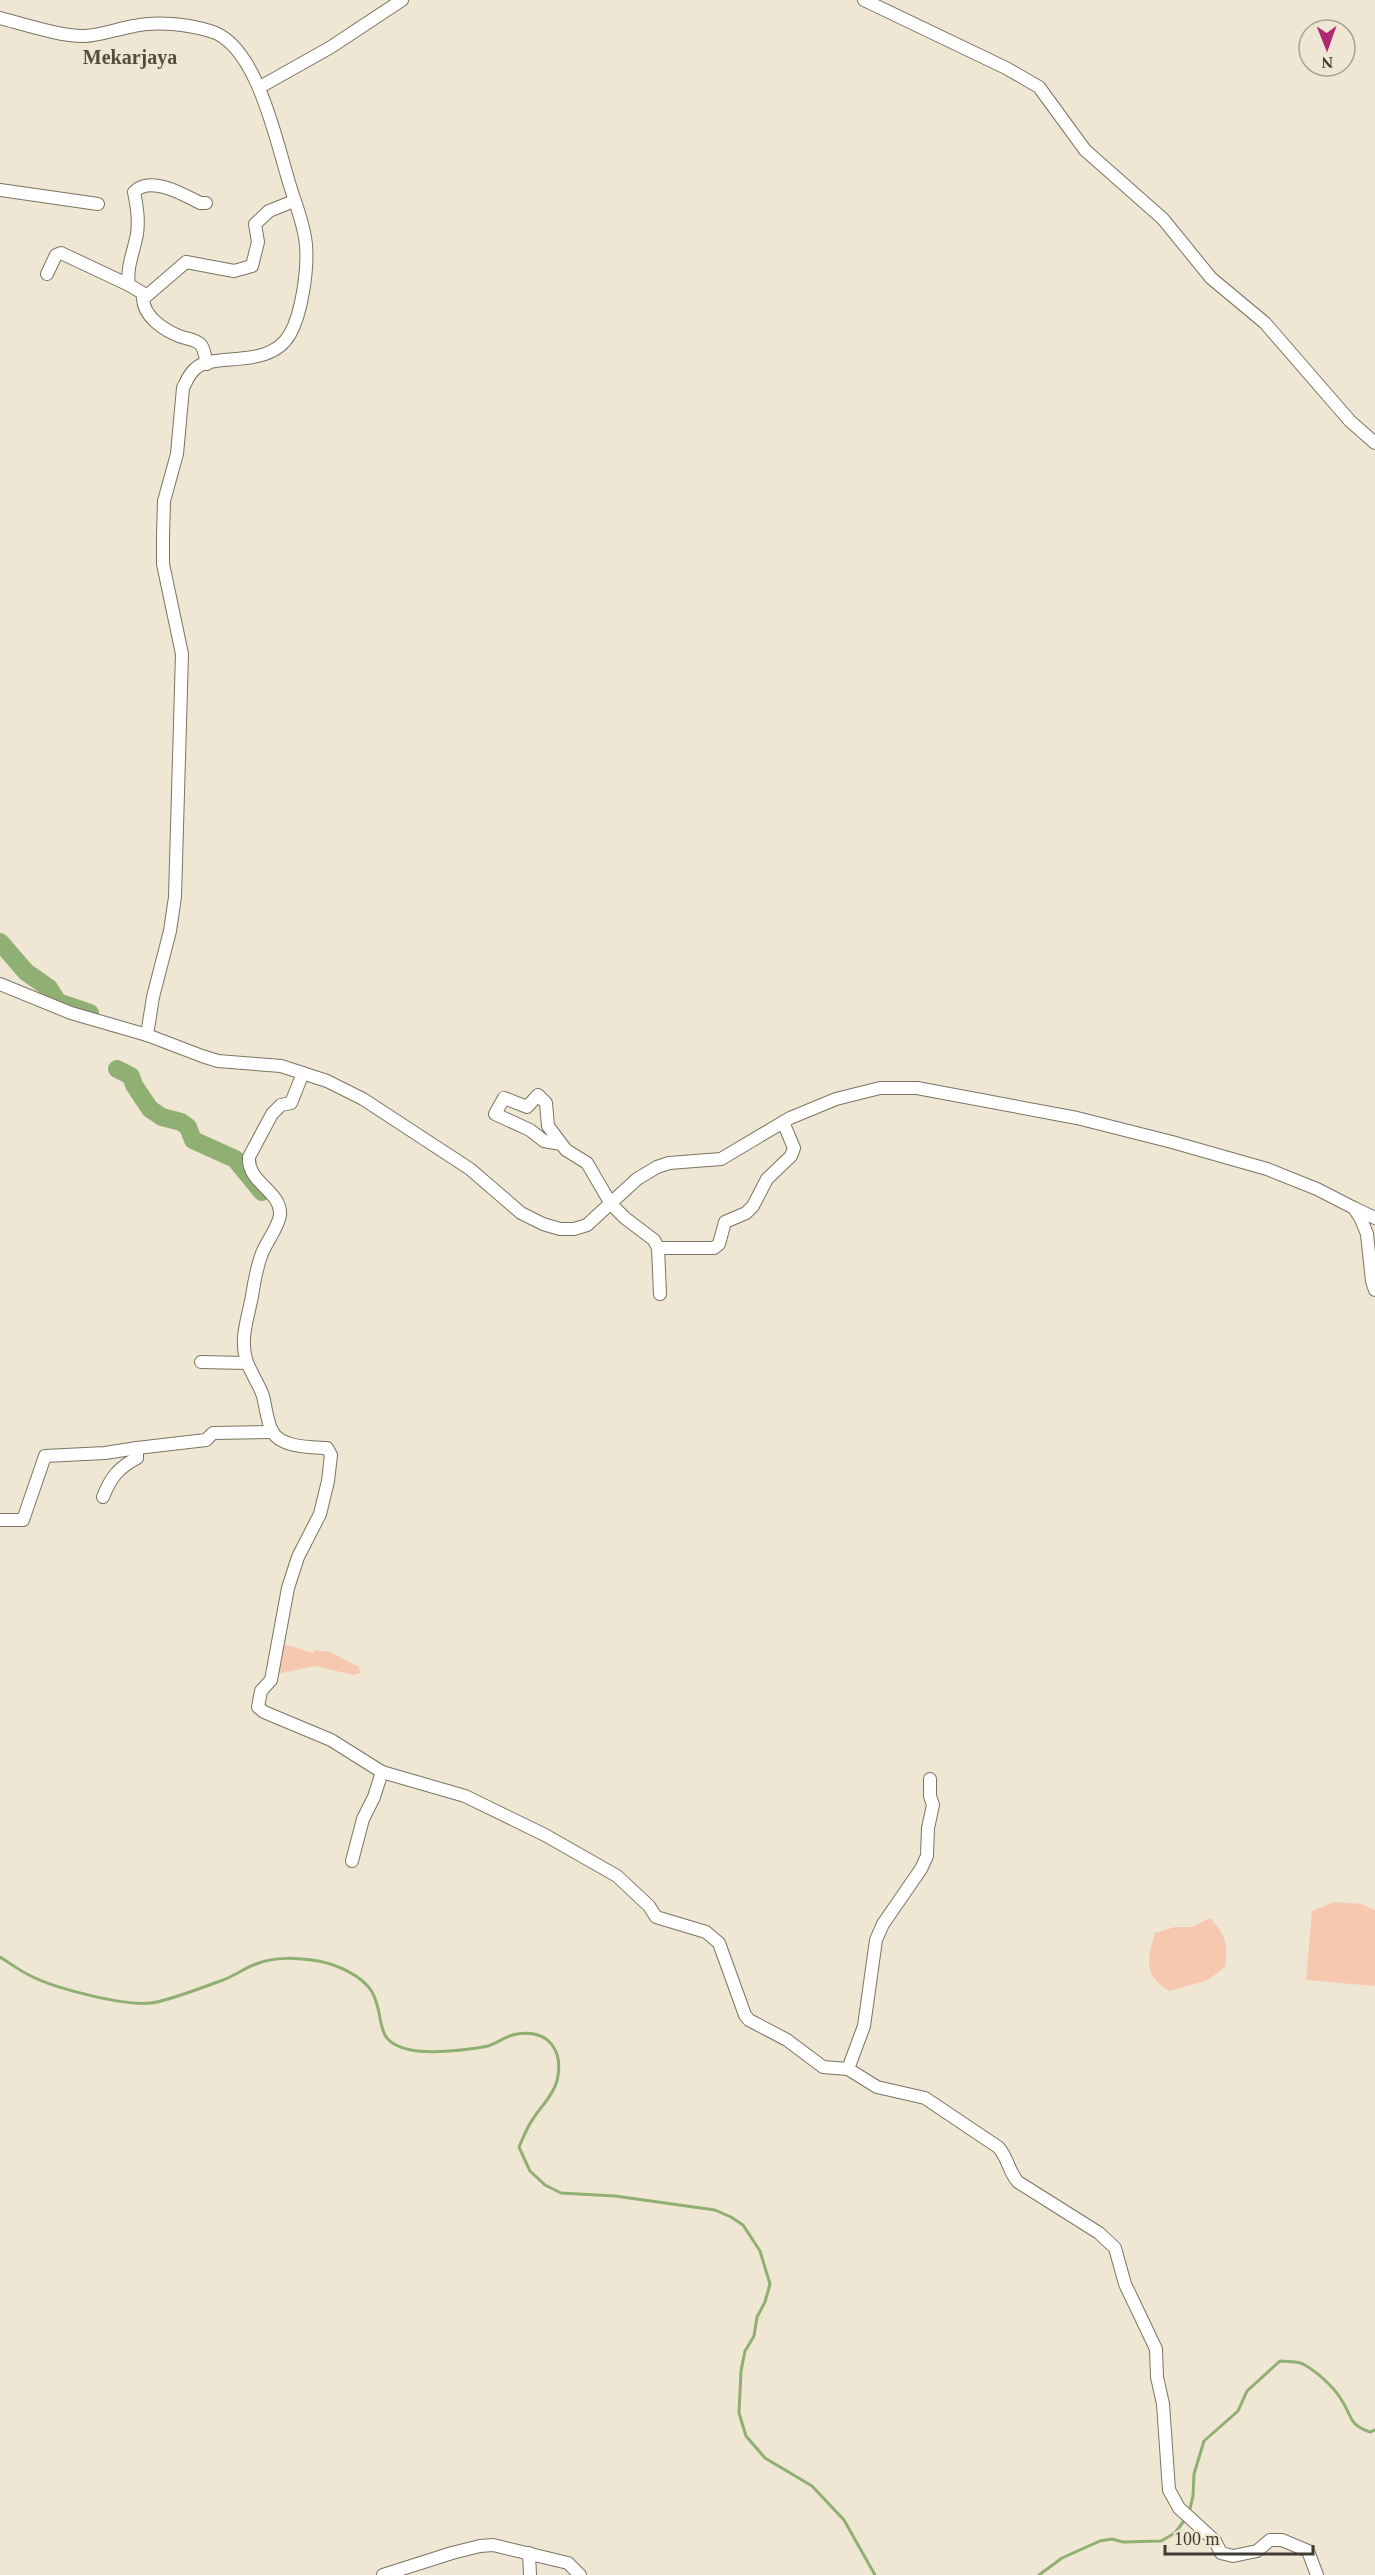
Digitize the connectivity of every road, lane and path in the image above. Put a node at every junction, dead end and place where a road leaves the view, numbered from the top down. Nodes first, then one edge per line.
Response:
1 (402, 0) edge
2 (864, 0) edge
3 (0, 18) edge
4 (260, 87) junction
5 (0, 190) edge
6 (294, 201) junction
7 (206, 203) dead end
8 (98, 204) dead end
9 (47, 274) dead end
10 (129, 285) junction
11 (146, 295) junction
12 (207, 364) junction
13 (1375, 443) edge
14 (0, 984) edge
15 (147, 1035) junction
16 (303, 1073) junction
17 (783, 1122) junction
18 (561, 1144) junction
19 (611, 1204) junction
20 (1354, 1208) junction
21 (1375, 1218) edge
22 (658, 1248) junction
23 (1375, 1290) edge
24 (660, 1294) dead end
25 (201, 1362) dead end
26 (247, 1363) junction
27 (273, 1432) junction
28 (137, 1448) junction
29 (103, 1497) dead end
30 (0, 1520) edge
31 (382, 1772) junction
32 (930, 1779) dead end
33 (352, 1861) dead end
34 (848, 2069) junction
35 (529, 2553) junction
36 (384, 2575) edge
37 (530, 2575) edge
38 (580, 2575) edge
39 (1317, 2575) edge

1 - 4 street
2 - 13 street
3 - 4 street
4 - 6 street
5 - 8 street
6 - 11 street
6 - 12 street
7 - 10 street
9 - 10 street
10 - 11 street
11 - 12 street
12 - 15 street
14 - 15 street
15 - 16 street
16 - 19 street
16 - 26 street
17 - 19 street
17 - 20 street
17 - 22 street
18 - 18 street
18 - 19 street
19 - 22 street
20 - 21 street
20 - 23 street
22 - 24 street
25 - 26 street
26 - 27 street
27 - 28 street
27 - 31 street
28 - 29 street
28 - 30 street
31 - 33 street
31 - 34 street
32 - 34 street
34 - 39 street
35 - 36 street
35 - 37 street
35 - 38 street

